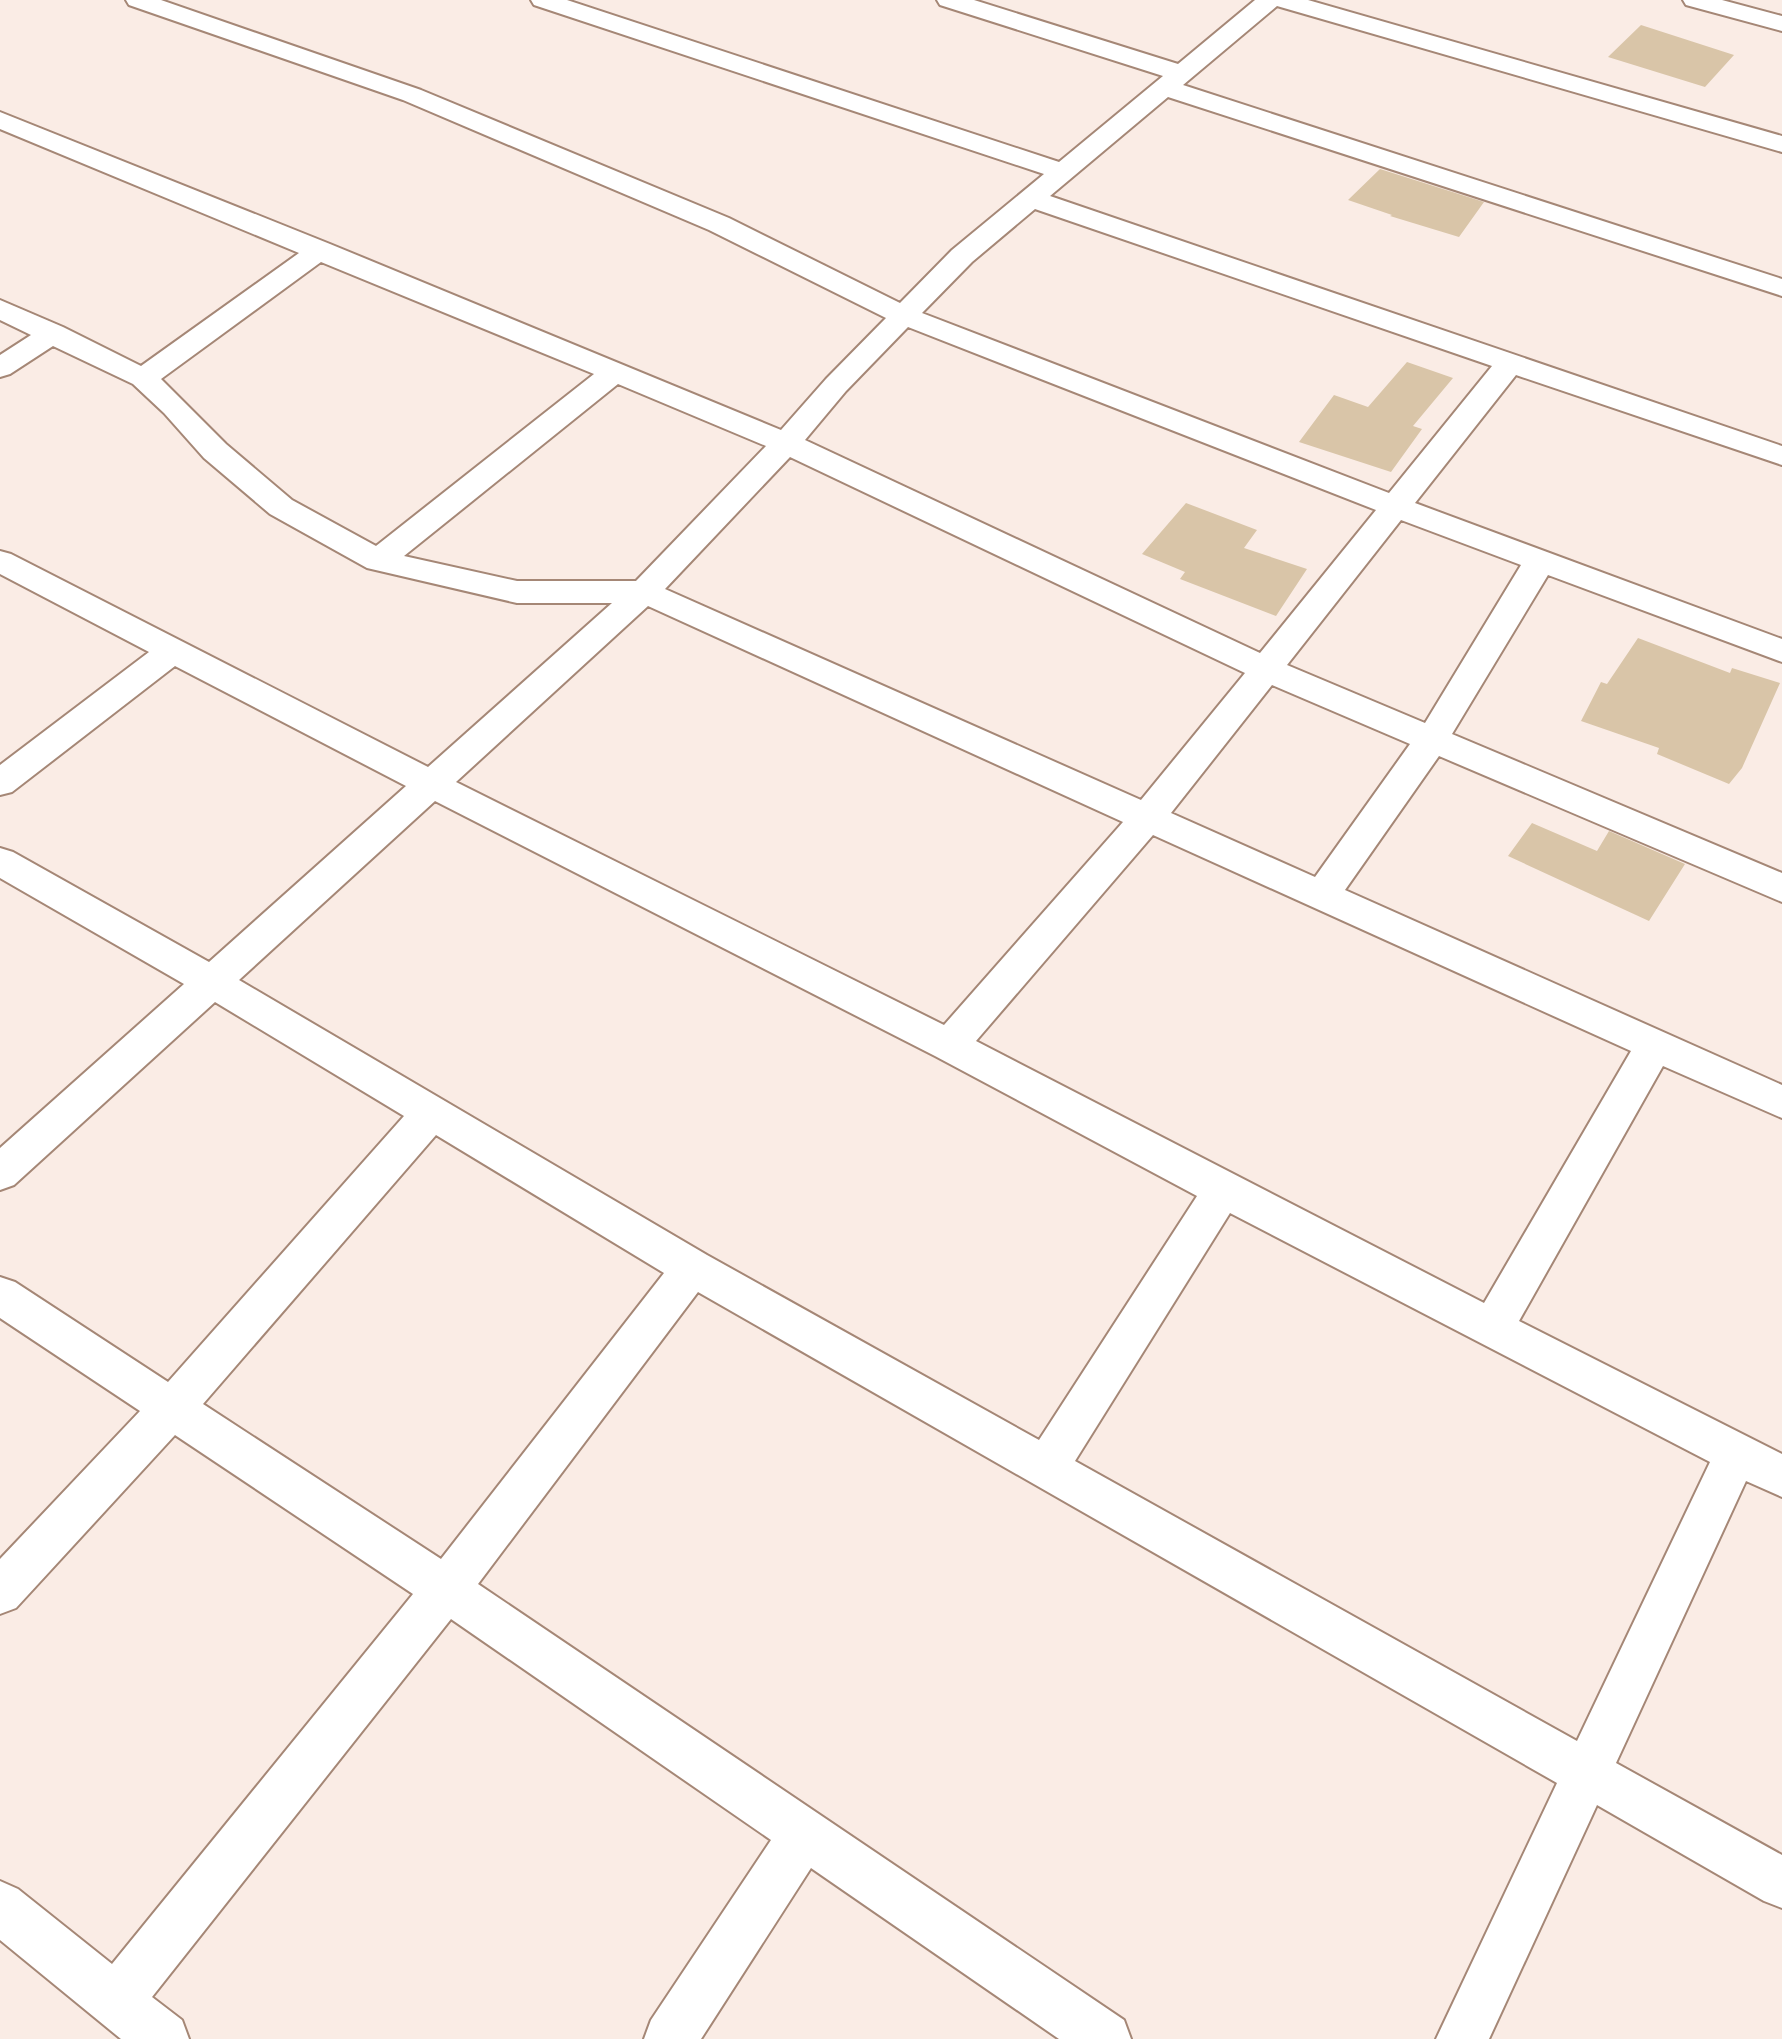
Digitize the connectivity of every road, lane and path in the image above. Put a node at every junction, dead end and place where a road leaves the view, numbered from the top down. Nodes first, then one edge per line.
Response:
1 (138, 0) edge
2 (543, 0) edge
3 (949, 0) edge
4 (1270, 0) edge
5 (1282, 0) edge
6 (1695, 0) edge
7 (1782, 24) edge
8 (1174, 81) junction
9 (0, 120) edge
10 (1782, 144) edge
11 (1063, 172) junction
12 (1030, 198) junction
13 (320, 250) junction
14 (1782, 288) edge
15 (0, 309) edge
16 (905, 316) junction
17 (53, 333) junction
18 (1510, 363) junction
19 (0, 368) edge
20 (615, 372) junction
21 (144, 378) junction
22 (786, 443) junction
23 (1782, 456) edge
24 (1396, 507) junction
25 (0, 561) edge
26 (378, 561) junction
27 (1540, 561) junction
28 (644, 592) junction
29 (173, 650) junction
30 (1782, 651) edge
31 (1266, 669) junction
32 (1433, 738) junction
33 (0, 783) edge
34 (433, 785) junction
35 (1147, 818) junction
36 (0, 861) edge
37 (1782, 888) edge
38 (1321, 896) junction
39 (210, 981) junction
40 (949, 1045) junction
41 (1655, 1045) junction
42 (1782, 1102) edge
43 (431, 1113) junction
44 (0, 1173) edge
45 (1223, 1190) junction
46 (692, 1268) junction
47 (0, 1295) edge
48 (1493, 1328) junction
49 (172, 1408) junction
50 (1736, 1454) junction
51 (1045, 1468) junction
52 (1782, 1477) edge
53 (446, 1589) junction
54 (0, 1592) edge
55 (1587, 1773) junction
56 (805, 1833) junction
57 (1782, 1883) edge
58 (0, 1908) edge
59 (116, 2001) junction
60 (163, 2039) edge
61 (670, 2039) edge
62 (1105, 2039) edge
63 (1462, 2039) edge

1 - 16 street
2 - 11 street
3 - 8 street
4 - 8 street
5 - 10 street
6 - 7 street
8 - 11 street
8 - 14 street
9 - 13 street
11 - 12 street
12 - 16 street
12 - 18 street
13 - 20 street
13 - 21 street
15 - 17 street
16 - 22 street
16 - 24 street
17 - 19 street
17 - 21 street
18 - 23 street
18 - 24 street
20 - 22 street
20 - 26 street
21 - 26 street
22 - 28 street
22 - 31 street
24 - 27 street
24 - 31 street
25 - 29 street
26 - 28 street
27 - 30 street
27 - 32 street
28 - 34 street
28 - 35 street
29 - 33 street
29 - 34 street
31 - 32 street
31 - 35 street
32 - 37 street
32 - 38 street
34 - 39 street
34 - 40 street
35 - 38 street
35 - 40 street
36 - 39 street
38 - 41 street
39 - 43 street
39 - 44 street
40 - 45 street
41 - 42 street
41 - 48 street
43 - 46 street
43 - 49 street
45 - 48 street
45 - 51 street
46 - 51 street
46 - 53 street
47 - 49 street
48 - 50 street
49 - 53 street
49 - 54 street
50 - 52 street
50 - 55 street
51 - 55 street
53 - 56 street
53 - 59 street
55 - 57 street
55 - 63 street
56 - 61 street
56 - 62 street
58 - 59 street
59 - 60 street

